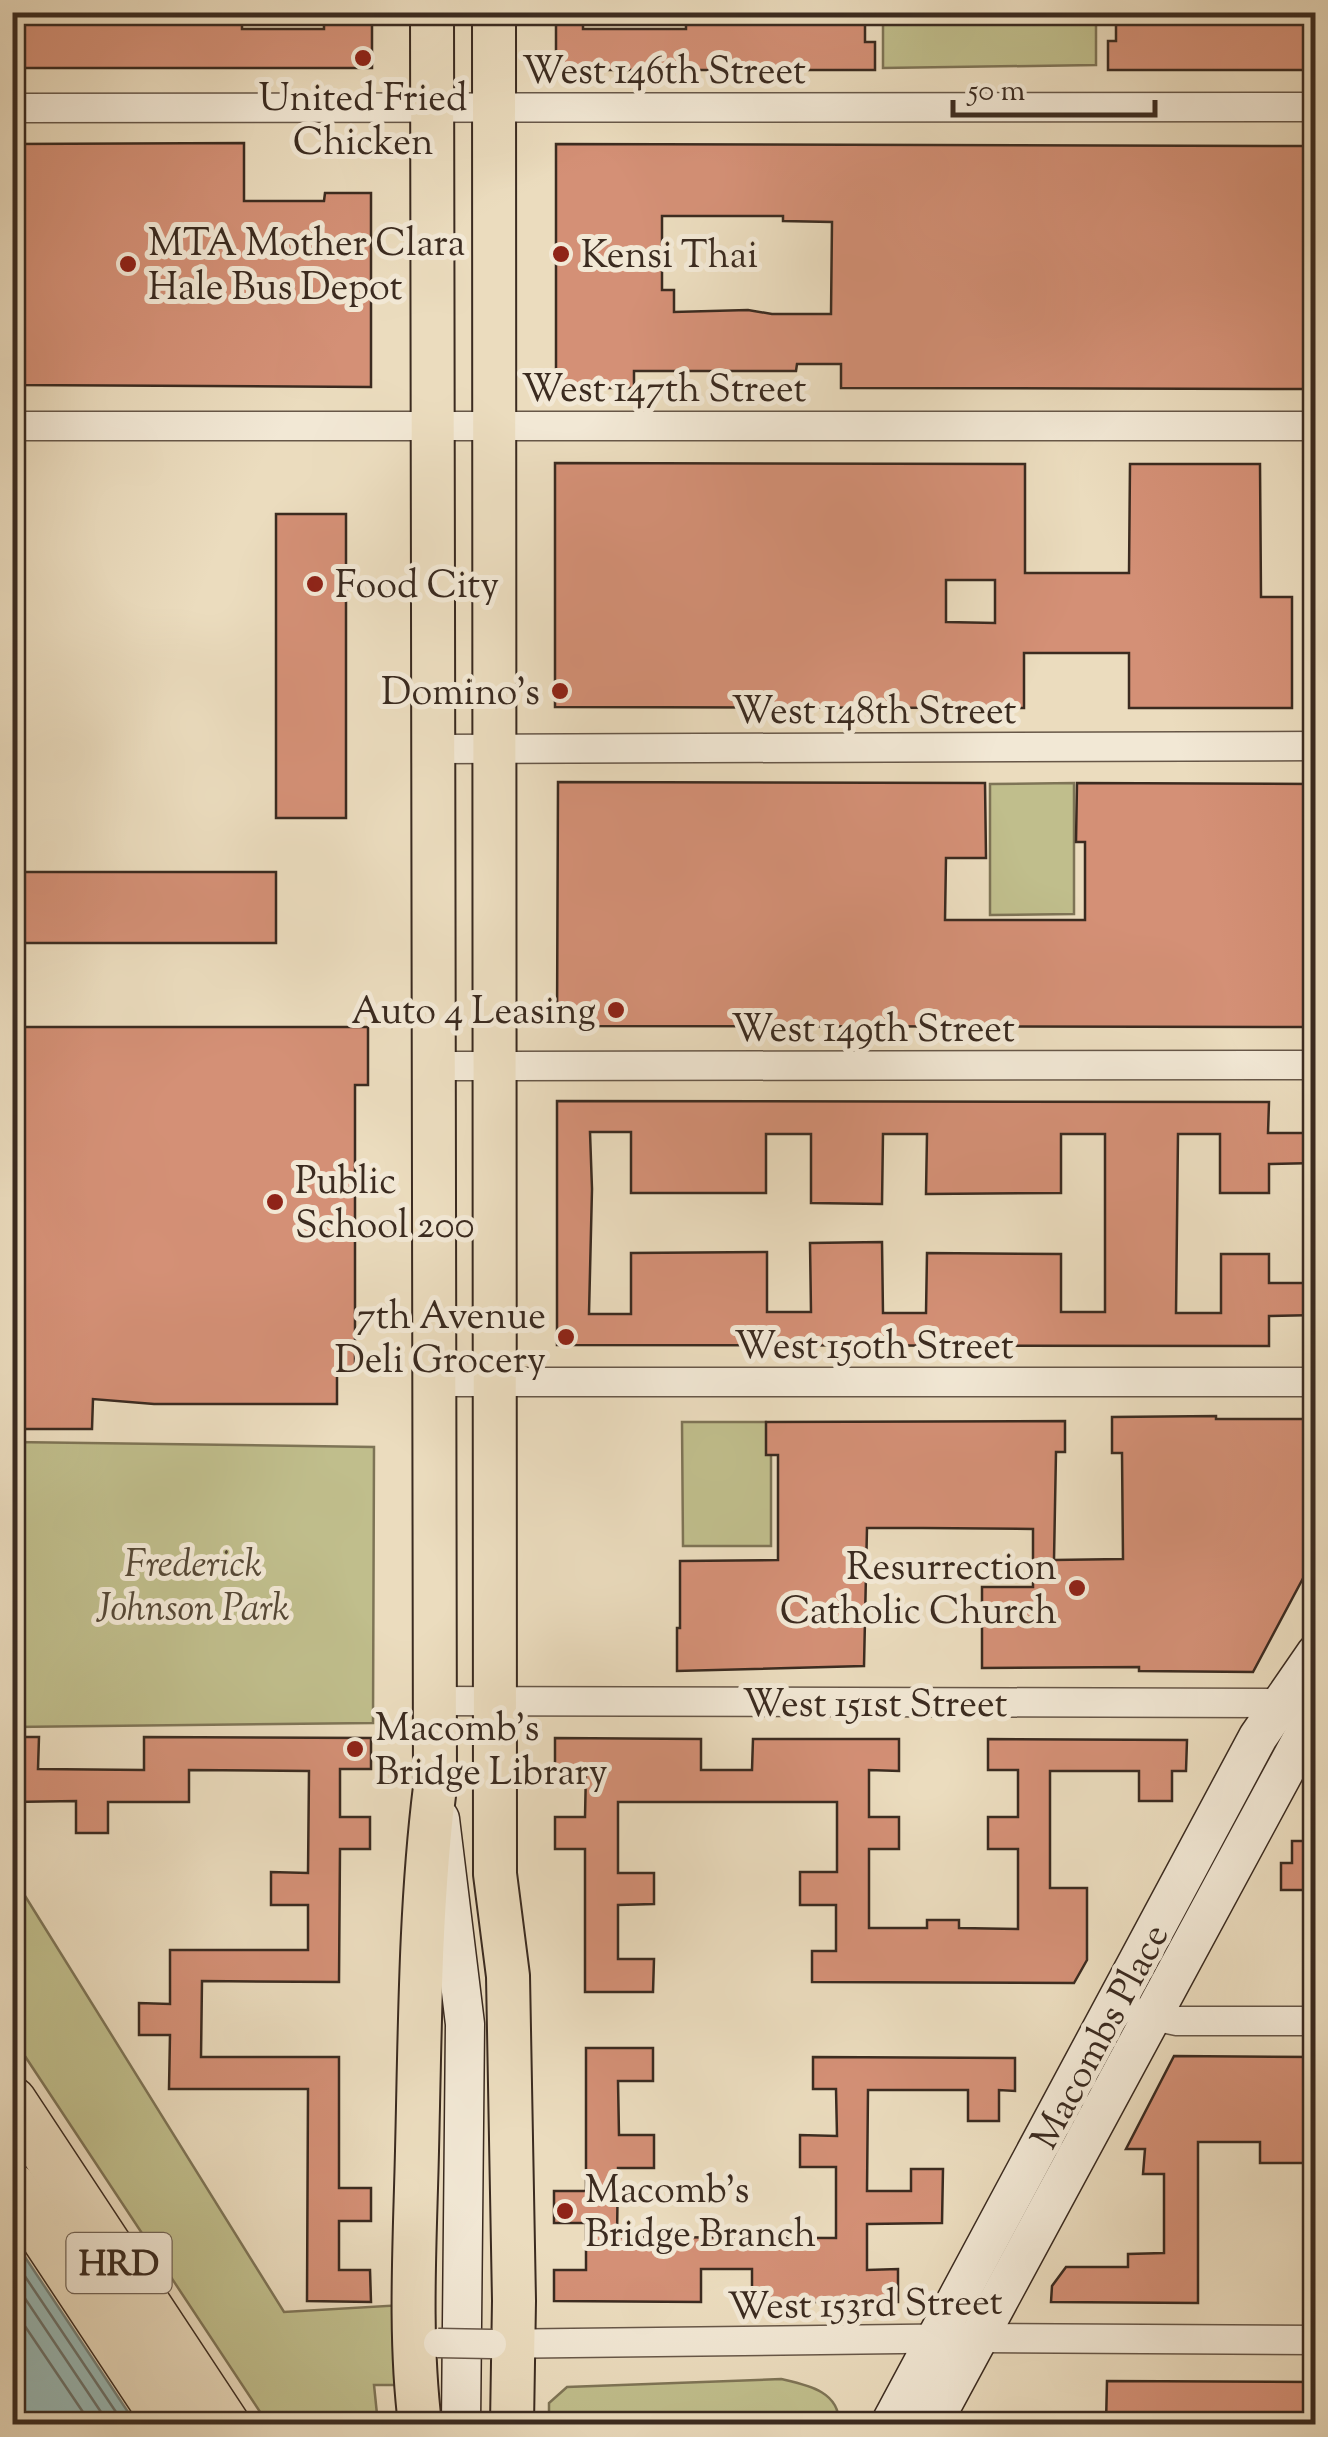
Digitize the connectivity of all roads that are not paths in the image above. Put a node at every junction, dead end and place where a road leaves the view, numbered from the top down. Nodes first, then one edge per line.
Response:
1 (432, 12) edge
2 (494, 12) edge
3 (1316, 107) edge
4 (12, 108) edge
5 (432, 108) junction
6 (494, 108) junction
7 (432, 425) junction
8 (12, 426) edge
9 (494, 426) junction
10 (1316, 426) edge
11 (1316, 746) edge
12 (432, 748) junction
13 (496, 748) junction
14 (1316, 1065) edge
15 (432, 1066) junction
16 (495, 1066) junction
17 (433, 1382) junction
18 (1316, 1382) edge
19 (496, 1383) junction
20 (1316, 1653) edge
21 (434, 1701) junction
22 (495, 1702) junction
23 (1304, 1706) edge
24 (434, 1787) junction
25 (495, 1874) junction
26 (1116, 2006) junction
27 (1154, 2016) junction
28 (1316, 2022) edge
29 (420, 2023) junction
30 (466, 2024) junction
31 (12, 2101) edge
32 (12, 2188) edge
33 (979, 2338) junction
34 (935, 2339) junction
35 (1316, 2340) edge
36 (427, 2343) junction
37 (503, 2343) junction
38 (169, 2424) edge
39 (225, 2424) edge
40 (420, 2424) edge
41 (461, 2424) edge
42 (512, 2424) edge
43 (890, 2424) edge
44 (932, 2424) edge

1 - 5 main road
2 - 6 main road
3 - 6 street, West 146th Street
4 - 5 street, West 146th Street
5 - 6 street, West 146th Street
5 - 7 main road
6 - 9 main road
7 - 8 street, West 147th Street
7 - 9 street, West 147th Street
7 - 12 main road
9 - 10 street, West 147th Street
9 - 13 main road
11 - 13 street, West 148th Street
12 - 13 street, West 148th Street
12 - 15 main road
13 - 16 main road
14 - 16 street, West 149th Street
15 - 16 street, West 149th Street
15 - 17 main road
16 - 19 main road
17 - 19 street, West 150th Street
17 - 21 main road
18 - 19 street, West 150th Street
19 - 22 main road
20 - 23 main road, Macombs Place
21 - 22 street, West 151st Street
21 - 24 main road
22 - 23 street, West 151st Street
22 - 25 main road
23 - 26 main road, Macombs Place
23 - 27 main road, Macombs Place
24 - 29 main road
24 - 30 main road
25 - 30 main road
25 - 37 main road
26 - 27 street
26 - 34 main road, Macombs Place
27 - 28 street
27 - 33 main road, Macombs Place
29 - 30 main road
29 - 36 main road
30 - 41 main road
31 - 39 highway, HRD
32 - 38 highway, HRD
33 - 34 street, West 153rd Street
33 - 35 street, West 153rd Street
33 - 44 main road, Macombs Place
34 - 37 street, West 153rd Street
34 - 43 main road, Macombs Place
36 - 37 street, West 153rd Street, bridge
36 - 40 main road
37 - 42 main road

